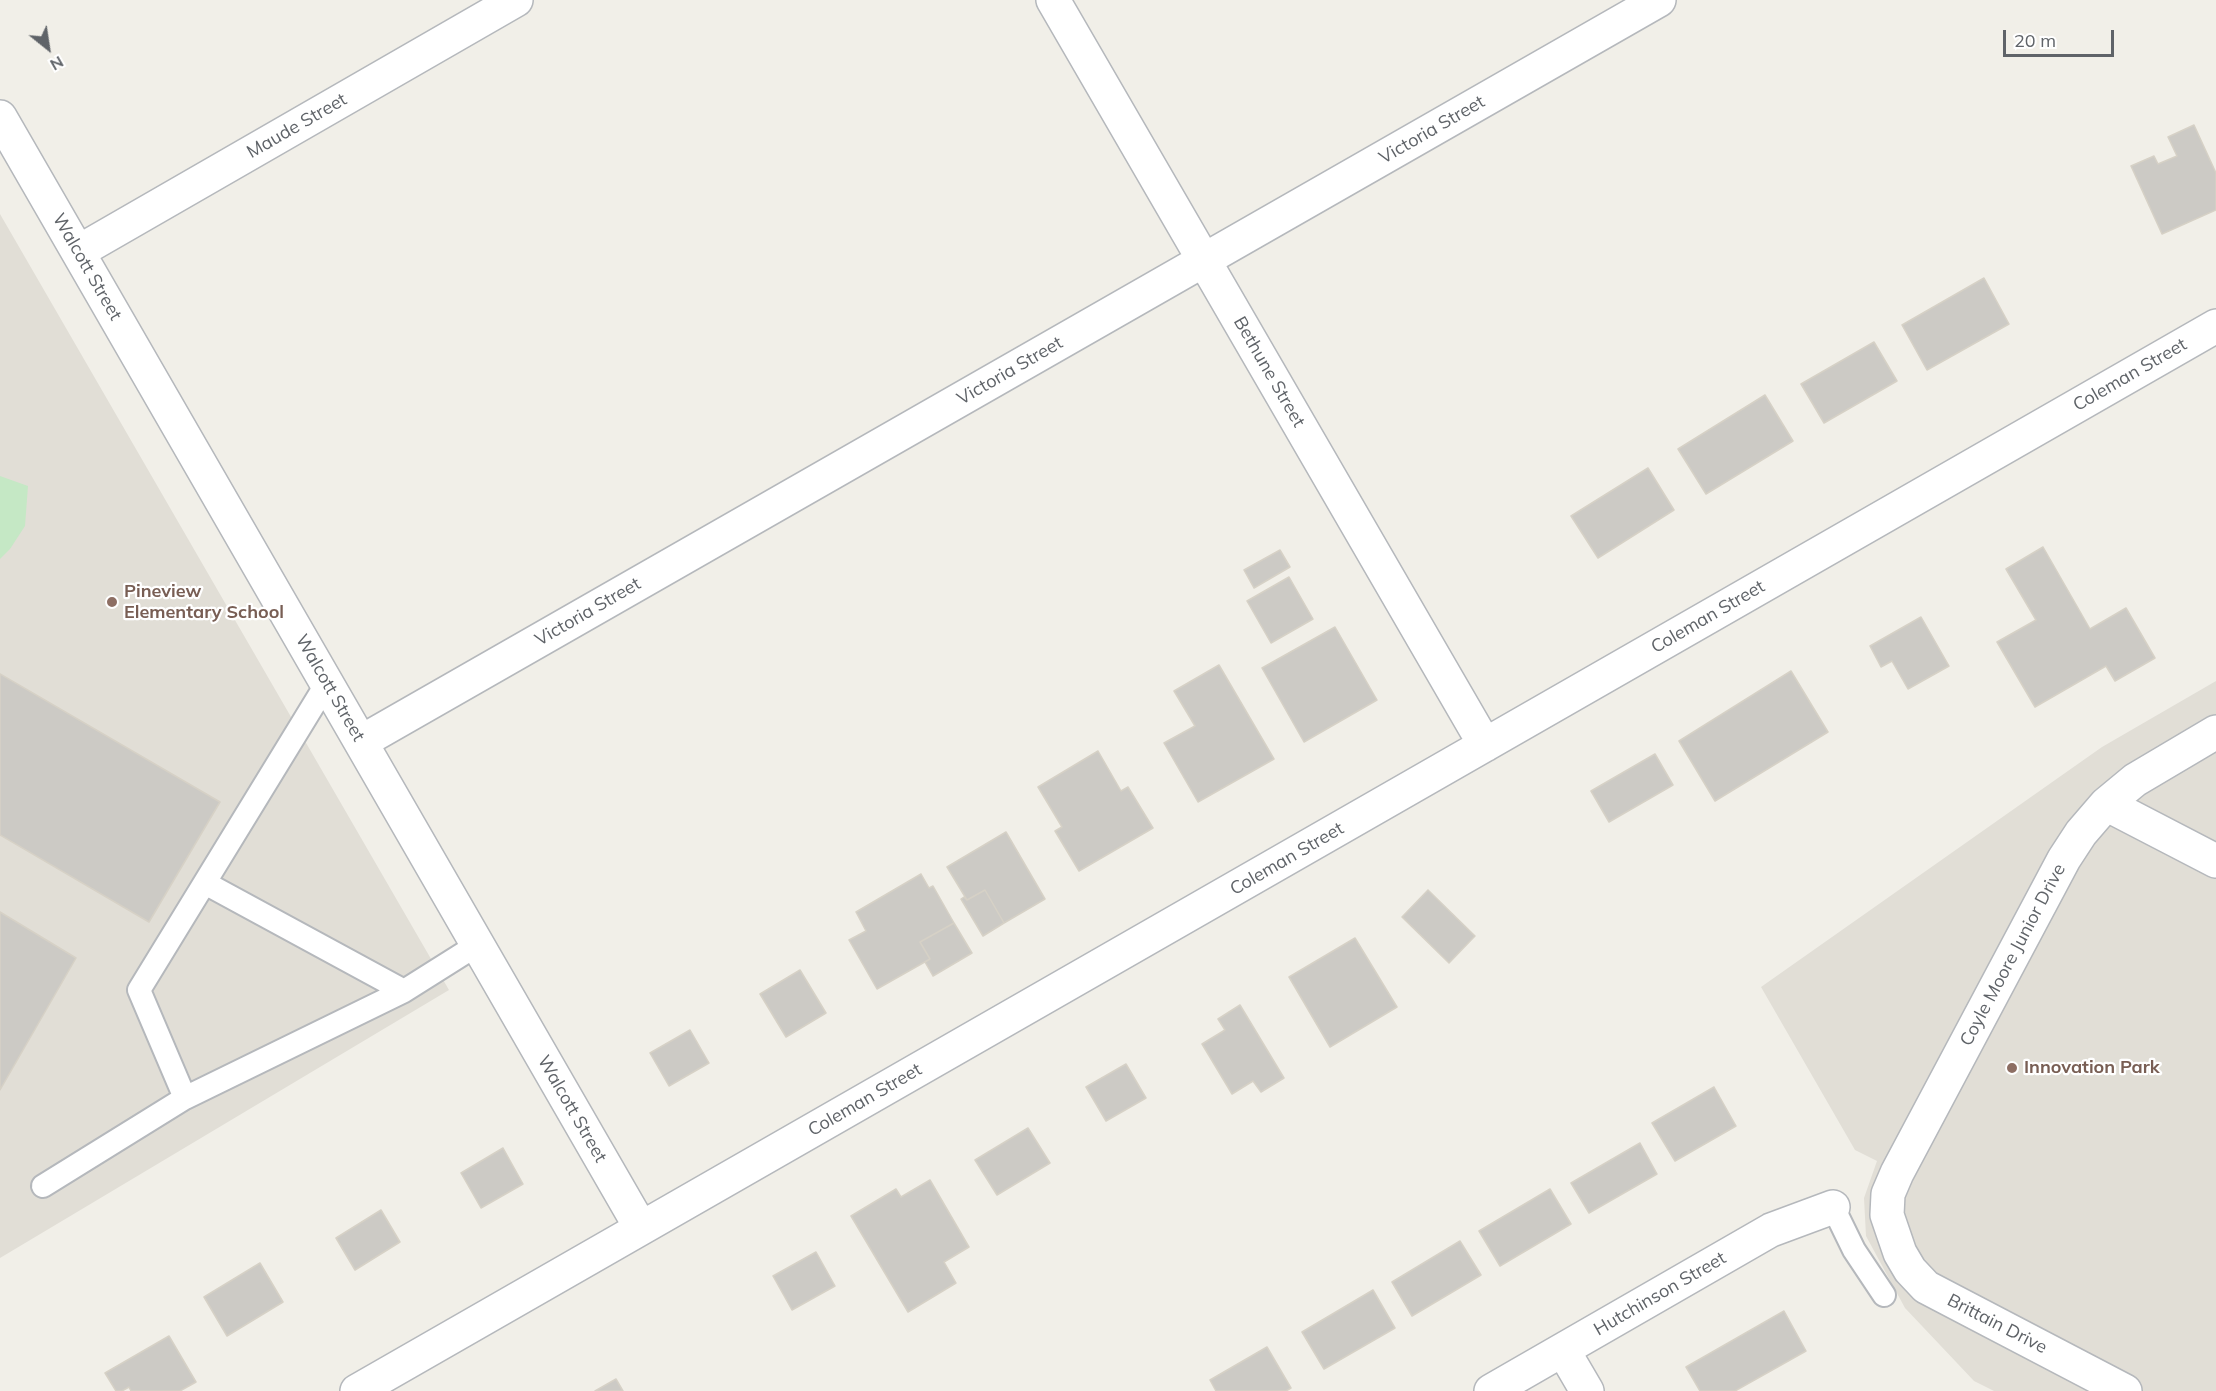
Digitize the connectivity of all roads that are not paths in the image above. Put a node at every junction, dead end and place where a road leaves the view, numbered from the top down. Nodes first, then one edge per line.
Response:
1 (516, 0) edge
2 (1053, 0) edge
3 (1659, 0) edge
4 (0, 117) edge
5 (78, 252) junction
6 (1204, 260) junction
7 (2216, 326) edge
8 (327, 683) junction
9 (2216, 732) edge
10 (361, 742) junction
11 (1485, 745) junction
12 (2106, 804) junction
13 (2216, 861) edge
14 (205, 882) junction
15 (477, 945) junction
16 (404, 991) junction
17 (185, 1098) junction
18 (43, 1186) dead end
19 (1833, 1207) joint
20 (641, 1228) junction
21 (1893, 1234) joint
22 (1884, 1294) dead end
23 (1563, 1350) junction
24 (357, 1391) edge
25 (1491, 1391) edge
26 (1587, 1391) edge
27 (2126, 1391) edge

1 - 5 street, Maude Street
2 - 6 street, Bethune Street
3 - 6 street, Victoria Street
4 - 5 street, Walcott Street
5 - 8 street, Walcott Street
6 - 10 street, Victoria Street
6 - 11 street, Bethune Street
7 - 11 street, Coleman Street
8 - 10 street, Walcott Street
8 - 14 lane
9 - 12 street, Coyle Moore Junior Drive
10 - 15 street, Walcott Street
11 - 20 street, Coleman Street
12 - 13 street
12 - 21 street, Coyle Moore Junior Drive
14 - 16 lane
14 - 17 lane
15 - 16 lane
15 - 20 street, Walcott Street
16 - 17 lane
17 - 18 lane
19 - 22 lane
19 - 23 street, Hutchinson Street
20 - 24 street, Coleman Street
21 - 27 street, Brittain Drive
23 - 25 street, Hutchinson Street
23 - 26 street

